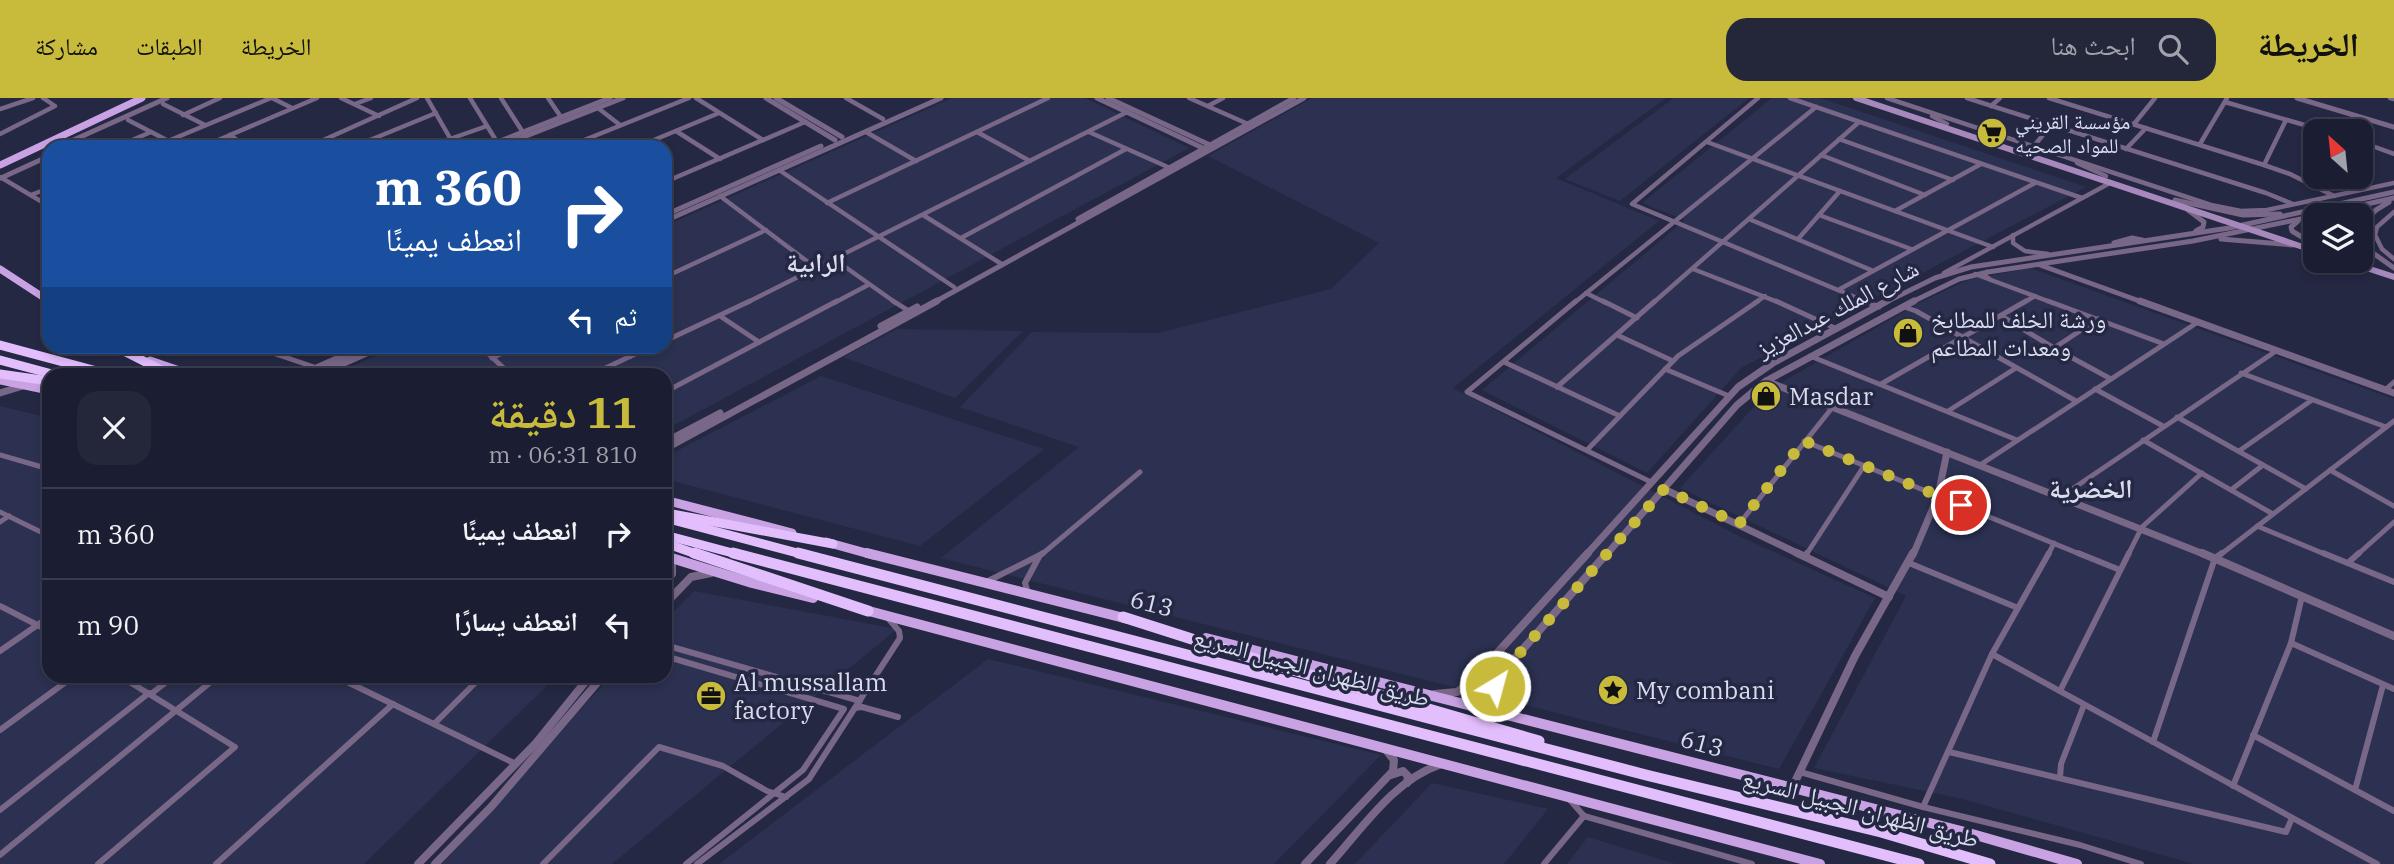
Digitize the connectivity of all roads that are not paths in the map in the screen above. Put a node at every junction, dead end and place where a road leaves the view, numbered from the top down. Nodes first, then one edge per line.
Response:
1 (26, 98) edge
2 (33, 98) edge
3 (43, 98) edge
4 (134, 98) edge
5 (142, 98) edge
6 (167, 98) edge
7 (176, 98) edge
8 (220, 98) edge
9 (272, 98) edge
10 (317, 98) edge
11 (341, 98) edge
12 (371, 98) edge
13 (417, 98) edge
14 (427, 98) edge
15 (470, 98) edge
16 (501, 98) edge
17 (610, 98) edge
18 (623, 98) edge
19 (689, 98) edge
20 (696, 98) edge
21 (766, 98) edge
22 (776, 98) edge
23 (846, 98) edge
24 (863, 98) edge
25 (930, 98) edge
26 (941, 98) edge
27 (1048, 98) edge
28 (1097, 98) edge
29 (1108, 98) edge
30 (1189, 98) edge
31 (1223, 98) edge
32 (1294, 98) edge
33 (1304, 98) edge
34 (1758, 98) edge
35 (1790, 98) edge
36 (1856, 98) edge
37 (1870, 98) edge
38 (1887, 98) edge
39 (1967, 98) edge
40 (2000, 98) edge
41 (2049, 98) edge
42 (2155, 98) edge
43 (2297, 98) edge
44 (2305, 98) edge
45 (551, 99) edge
46 (2226, 100) edge
47 (2318, 100) edge
48 (853, 102) junction
49 (163, 104) junction
50 (355, 104) junction
51 (1208, 106) junction
52 (1991, 106) junction
53 (1816, 107) junction
54 (0, 108) edge
55 (292, 108) junction
56 (598, 108) junction
57 (1918, 108) junction
58 (1127, 112) junction
59 (436, 113) junction
60 (719, 113) junction
61 (183, 115) junction
62 (379, 116) junction
63 (561, 117) junction
64 (883, 119) junction
65 (128, 120) junction
66 (2286, 120) junction
67 (805, 122) junction
68 (1859, 122) junction
69 (1248, 124) junction
70 (1947, 124) junction
71 (2134, 124) junction
72 (205, 125) junction
73 (2051, 125) junction
74 (2303, 125) edge
75 (487, 126) junction
76 (620, 126) junction
77 (2394, 126) edge
78 (2146, 128) junction
79 (676, 131) junction
80 (151, 132) junction
81 (866, 132) junction
82 (977, 132) junction
83 (1089, 132) junction
84 (0, 134) edge
85 (524, 134) junction
86 (230, 135) junction
87 (842, 137) junction
88 (450, 138) junction
89 (1839, 139) junction
90 (46, 140) edge
91 (49, 140) edge
92 (74, 140) edge
93 (84, 140) edge
94 (132, 140) edge
95 (167, 140) edge
96 (171, 140) edge
97 (218, 140) edge
98 (237, 140) edge
99 (325, 140) edge
100 (371, 140) edge
101 (445, 140) edge
102 (494, 140) edge
103 (509, 140) edge
104 (585, 140) edge
105 (654, 140) edge
106 (763, 140) junction
107 (835, 140) junction
108 (42, 142) edge
109 (1707, 142) junction
110 (42, 143) edge
111 (2200, 144) junction
112 (2034, 146) junction
113 (1209, 147) junction
114 (2373, 147) edge
115 (1126, 149) junction
116 (2126, 149) junction
117 (1821, 155) junction
118 (2394, 155) edge
119 (2064, 156) junction
120 (1751, 158) junction
121 (42, 159) edge
122 (720, 159) junction
123 (916, 161) junction
124 (1030, 161) junction
125 (0, 162) edge
126 (1981, 164) junction
127 (2264, 164) junction
128 (1170, 168) junction
129 (779, 170) junction
130 (1798, 176) junction
131 (1, 177) edge
132 (672, 179) edge
133 (2108, 179) junction
134 (1953, 180) junction
135 (2035, 183) junction
136 (2392, 183) edge
137 (42, 191) edge
138 (1840, 191) junction
139 (2394, 192) edge
140 (31, 195) junction
141 (1925, 195) junction
142 (2334, 196) junction
143 (720, 197) junction
144 (2372, 197) junction
145 (2082, 198) junction
146 (2394, 199) edge
147 (42, 202) edge
148 (2175, 202) junction
149 (827, 203) junction
150 (2294, 204) junction
151 (2373, 204) edge
152 (1895, 211) junction
153 (672, 212) edge
154 (2373, 212) edge
155 (2394, 212) edge
156 (923, 215) junction
157 (1819, 215) junction
158 (2300, 216) junction
159 (672, 218) edge
160 (1749, 219) junction
161 (1671, 222) junction
162 (2241, 226) junction
163 (885, 227) dead end
164 (2251, 227) junction
165 (2260, 228) junction
166 (766, 230) junction
167 (1948, 231) junction
168 (2187, 234) junction
169 (2013, 235) junction
170 (878, 237) junction
171 (961, 238) junction
172 (1798, 239) junction
173 (2303, 240) edge
174 (2144, 241) junction
175 (2193, 241) junction
176 (1724, 242) junction
177 (2303, 244) edge
178 (2303, 244) edge
179 (1993, 247) junction
180 (2303, 247) edge
181 (1911, 249) junction
182 (2373, 253) edge
183 (2086, 257) junction
184 (2056, 258) junction
185 (834, 259) junction
186 (2394, 260) edge
187 (1000, 263) junction
188 (2036, 265) junction
189 (2373, 265) edge
190 (2373, 267) edge
191 (816, 268) junction
192 (0, 270) edge
193 (1693, 270) junction
194 (1871, 270) junction
195 (2058, 271) junction
196 (1988, 272) junction
197 (2394, 272) edge
198 (1975, 274) junction
199 (672, 275) edge
200 (1935, 278) junction
201 (1992, 280) junction
202 (868, 285) junction
203 (954, 287) junction
204 (1840, 289) junction
205 (1909, 291) junction
206 (1586, 293) junction
207 (1765, 296) junction
208 (2035, 296) junction
209 (42, 297) edge
210 (1879, 307) junction
211 (1900, 308) junction
212 (909, 311) junction
213 (720, 316) junction
214 (2003, 317) junction
215 (1637, 318) junction
216 (1880, 318) junction
217 (2098, 319) junction
218 (2198, 322) junction
219 (1838, 329) junction
220 (1618, 335) junction
221 (672, 338) edge
222 (1965, 338) junction
223 (759, 342) junction
224 (2164, 344) junction
225 (0, 345) edge
226 (2054, 348) junction
227 (2276, 351) junction
228 (130, 354) edge
229 (135, 354) edge
230 (274, 354) edge
231 (351, 354) edge
232 (362, 354) edge
233 (488, 354) edge
234 (500, 354) edge
235 (635, 354) edge
236 (631, 356) joint
237 (1810, 356) junction
238 (492, 358) junction
239 (0, 360) edge
240 (1673, 361) junction
241 (1504, 362) junction
242 (86, 368) edge
243 (157, 368) edge
244 (172, 368) edge
245 (310, 368) edge
246 (324, 368) edge
247 (326, 368) edge
248 (503, 368) edge
249 (606, 368) edge
250 (2016, 368) junction
251 (1665, 369) junction
252 (42, 371) edge
253 (2241, 373) junction
254 (0, 374) edge
255 (2111, 379) junction
256 (0, 380) edge
257 (42, 380) edge
258 (1766, 381) junction
259 (2394, 382) edge
260 (1881, 384) junction
261 (34, 386) junction
262 (1557, 387) junction
263 (42, 388) edge
264 (672, 388) edge
265 (2095, 389) junction
266 (2385, 390) junction
267 (0, 393) edge
268 (2394, 393) edge
269 (1729, 396) junction
270 (2312, 400) junction
271 (2076, 401) junction
272 (1832, 408) junction
273 (1947, 412) junction
274 (1620, 416) junction
275 (2177, 416) junction
276 (2394, 421) edge
277 (2163, 426) junction
278 (2386, 427) junction
279 (672, 438) edge
280 (2017, 440) junction
281 (2143, 440) junction
282 (1804, 441) junction
283 (672, 445) edge
284 (1587, 450) junction
285 (2239, 451) junction
286 (1947, 452) junction
287 (0, 455) edge
288 (1980, 465) junction
289 (2263, 465) junction
290 (42, 466) edge
291 (1864, 466) junction
292 (2330, 470) junction
293 (1140, 472) dead end
294 (2202, 473) junction
295 (1651, 482) junction
296 (1664, 489) junction
297 (2306, 489) junction
298 (2231, 490) junction
299 (1938, 496) junction
300 (2062, 496) junction
301 (672, 502) edge
302 (2394, 506) edge
303 (0, 512) edge
304 (672, 514) edge
305 (2273, 514) junction
306 (9, 516) junction
307 (672, 520) edge
308 (0, 522) edge
309 (1739, 524) junction
310 (2257, 526) junction
311 (2393, 526) edge
312 (2142, 527) junction
313 (42, 532) edge
314 (672, 537) edge
315 (2054, 543) junction
316 (834, 544) junction
317 (672, 545) edge
318 (1040, 555) junction
319 (1805, 556) junction
320 (2216, 558) junction
321 (672, 559) edge
322 (2348, 562) junction
323 (1909, 563) junction
324 (2120, 570) junction
325 (724, 575) junction
326 (974, 582) junction
327 (2394, 582) edge
328 (2302, 596) junction
329 (672, 597) edge
330 (1889, 597) junction
331 (1037, 598) junction
332 (0, 606) edge
333 (2018, 608) junction
334 (868, 611) junction
335 (887, 617) junction
336 (1123, 617) junction
337 (42, 622) edge
338 (37, 625) junction
339 (42, 628) edge
340 (2394, 636) edge
341 (2291, 643) junction
342 (672, 647) edge
343 (0, 651) edge
344 (1992, 654) junction
345 (709, 657) junction
346 (672, 658) edge
347 (689, 663) junction
348 (1496, 680) junction
349 (64, 683) edge
350 (132, 683) edge
351 (164, 683) edge
352 (210, 683) edge
353 (350, 683) edge
354 (475, 683) edge
355 (584, 683) edge
356 (597, 683) edge
357 (1470, 683) junction
358 (2383, 685) junction
359 (2394, 690) edge
360 (2060, 691) junction
361 (150, 693) junction
362 (1429, 694) junction
363 (393, 704) junction
364 (2084, 705) junction
365 (856, 707) junction
366 (844, 709) junction
367 (178, 711) junction
368 (898, 717) dead end
369 (1520, 719) junction
370 (435, 724) junction
371 (0, 730) edge
372 (2253, 735) junction
373 (2153, 742) junction
374 (1379, 747) junction
375 (1949, 752) junction
376 (516, 764) junction
377 (1453, 766) junction
378 (1799, 772) junction
379 (1646, 775) junction
380 (1389, 776) junction
381 (2060, 778) junction
382 (1407, 783) junction
383 (2233, 786) junction
384 (1792, 789) junction
385 (2355, 790) junction
386 (773, 794) junction
387 (786, 797) junction
388 (1568, 797) junction
389 (1923, 807) junction
390 (0, 810) edge
391 (2394, 811) edge
392 (1584, 816) junction
393 (2292, 818) junction
394 (0, 856) edge
395 (98, 864) edge
396 (216, 864) edge
397 (418, 864) edge
398 (435, 864) edge
399 (543, 864) edge
400 (685, 864) edge
401 (697, 864) edge
402 (1305, 864) edge
403 (1330, 864) edge
404 (1544, 864) edge
405 (1752, 864) edge
406 (1820, 864) edge
407 (1919, 864) edge
408 (1990, 864) edge
409 (2077, 864) edge
410 (2141, 864) edge
411 (2377, 864) edge

1 - 54 street
2 - 54 street
3 - 84 street
4 - 90 main road
5 - 91 main road
6 - 92 street
7 - 49 street
8 - 61 street
9 - 55 street
9 - 72 street
10 - 55 street
11 - 50 street
12 - 50 street
13 - 62 street
14 - 59 street
15 - 75 street
16 - 85 street
17 - 63 street
18 - 56 street
19 - 76 street
20 - 60 street
21 - 67 street
22 - 87 street
23 - 48 street
24 - 48 street
25 - 64 street
26 - 81 street
27 - 82 street
28 - 58 street
29 - 113 street
30 - 51 street
31 - 51 street
32 - 69 street
33 - 113 street
34 - 109 street
35 - 53 street
36 - 133 main road
37 - 70 main road
38 - 57 street
39 - 52 street
40 - 52 street
41 - 71 street
42 - 71 street
43 - 77 street
44 - 47 street
45 - 63 street
46 - 66 street
46 - 111 street
47 - 77 street
48 - 64 street
49 - 61 street
49 - 65 street
50 - 62 street
51 - 69 street
52 - 73 street
53 - 68 street
53 - 120 street
55 - 86 street
56 - 76 street
56 - 85 street
57 - 70 street
57 - 112 street
58 - 83 street
58 - 113 street
59 - 88 street
59 - 100 street
60 - 79 street
60 - 106 street
61 - 72 street
62 - 99 street
63 - 85 street
64 - 87 street
65 - 80 street
65 - 93 street
66 - 74 street
66 - 127 street
67 - 106 street
67 - 107 street
68 - 89 street
68 - 126 street
69 - 113 street
70 - 133 main road
71 - 78 street
72 - 96 street
73 - 112 street
73 - 116 street
75 - 88 street
75 - 102 street
76 - 104 street
78 - 111 street
78 - 116 street
79 - 105 street
79 - 122 street
80 - 94 street
80 - 95 street
81 - 123 street
81 - 129 street
82 - 123 street
82 - 124 street
83 - 115 street
83 - 124 street
85 - 103 street
86 - 97 street
86 - 98 street
87 - 107 street
88 - 101 street
89 - 117 street
89 - 134 street
106 - 122 street
107 - 153 street
108 - 125 main road
109 - 120 street
109 - 161 street
110 - 125 main road
111 - 127 street
112 - 119 street
113 - 128 street
113 - 283 street
114 - 118 street
115 - 128 street
115 - 171 street
116 - 150 street
117 - 130 street
117 - 141 street
119 - 133 street
119 - 150 street
120 - 130 street
120 - 161 street
121 - 131 street
122 - 132 street
123 - 149 street
124 - 156 street
126 - 134 street
126 - 135 street
127 - 142 street
128 - 187 street
129 - 143 street
129 - 149 street
130 - 138 street
130 - 160 street
131 - 140 street
133 - 145 street
133 - 148 main road
134 - 141 street
135 - 145 street
135 - 167 street
136 - 142 street
136 - 144 street
137 - 140 street
138 - 152 street
138 - 157 street
139 - 144 street, شارع الملك عبدالعزيز
140 - 147 street
141 - 152 street
142 - 150 street
143 - 159 street
143 - 166 street
144 - 158 street, شارع الملك عبدالعزيز
145 - 169 street
146 - 151 street, شارع الملك عبدالعزيز
146 - 154 street
148 - 158 street
148 - 162 main road
148 - 164 main road
148 - 168 street
149 - 170 street
152 - 167 street
155 - 186 street
156 - 170 street
156 - 171 street
157 - 172 street
157 - 181 street
158 - 164 street, شارع الملك عبدالعزيز
158 - 165 street, شارع الملك عبدالعزيز
158 - 173 street
160 - 172 street
160 - 176 street
161 - 176 street
161 - 206 street
162 - 164 street, شارع الملك عبدالعزيز
162 - 168 street, شارع الملك عبدالعزيز
163 - 170 street
164 - 165 main road
164 - 175 street, شارع الملك عبدالعزيز
164 - 177 main road
165 - 178 main road
166 - 191 street
166 - 199 street
167 - 179 street
167 - 181 street
168 - 174 street, شارع الملك عبدالعزيز
169 - 179 street
169 - 184 street
170 - 185 street
170 - 203 street
171 - 187 street
172 - 194 street
174 - 183 street
174 - 184 street, شارع الملك عبدالعزيز
175 - 180 street
175 - 183 street, شارع الملك عبدالعزيز
176 - 193 street
176 - 204 street
179 - 200 street
181 - 194 street
182 - 197 street
183 - 184 street, شارع الملك عبدالعزيز
184 - 188 street, شارع الملك عبدالعزيز
184 - 195 street
184 - 200 street, شارع الملك عبدالعزيز
185 - 191 street
185 - 202 street
187 - 203 street
188 - 195 street
188 - 196 street, شارع الملك عبدالعزيز
189 - 197 main road
190 - 197 main road
191 - 213 street
192 - 209 main road
193 - 207 street
193 - 215 street
194 - 204 street
195 - 218 street
196 - 198 street, شارع الملك عبدالعزيز
196 - 201 street
198 - 201 street
198 - 211 street, شارع الملك عبدالعزيز
200 - 205 street, شارع الملك عبدالعزيز
201 - 208 street
202 - 212 street
202 - 223 street
203 - 212 street
204 - 210 street
205 - 210 street, شارع الملك عبدالعزيز
205 - 216 street
206 - 215 street
206 - 241 street
207 - 219 street
207 - 240 street
208 - 214 street
208 - 217 street
210 - 219 street, شارع الملك عبدالعزيز
211 - 216 street, شارع الملك عبدالعزيز
211 - 222 street
212 - 279 street
213 - 221 street
213 - 223 street
214 - 222 street
214 - 226 street
215 - 220 street
216 - 237 street, شارع الملك عبدالعزيز
217 - 224 street
217 - 226 street
218 - 224 street
218 - 227 street
219 - 269 street, شارع الملك عبدالعزيز
220 - 240 street
220 - 262 street
222 - 250 street
222 - 260 street
223 - 264 street
224 - 255 street
225 - 242 highway
226 - 255 street
227 - 253 street
227 - 266 street
228 - 243 highway
229 - 244 main road
230 - 245 street
231 - 246 street
232 - 247 street
233 - 238 street
234 - 238 street
235 - 236 street
236 - 249 street
237 - 258 street, شارع الملك عبدالعزيز
237 - 260 street
238 - 248 street
239 - 252 highway
240 - 251 street
241 - 262 street
241 - 284 street
250 - 271 street
250 - 273 street
251 - 269 street
251 - 274 street
253 - 270 street
253 - 275 street
254 - 257 highway
255 - 265 street
256 - 261 main road
258 - 272 street
258 - 296 street, شارع الملك عبدالعزيز
259 - 266 street
260 - 273 street
261 - 263 main road
261 - 267 street
262 - 274 street
265 - 271 street
265 - 277 street
266 - 268 street
269 - 295 street, شارع الملك عبدالعزيز
270 - 278 street
270 - 285 street
271 - 280 street
272 - 282 street
272 - 286 street
273 - 280 street
274 - 284 street
275 - 277 street
275 - 285 street
276 - 278 street
277 - 281 street
278 - 292 street
280 - 288 street
281 - 294 street
281 - 300 street
282 - 291 street
282 - 309 street
284 - 295 street
285 - 289 street
286 - 288 street
286 - 299 street
287 - 290 street
288 - 300 street
289 - 297 street
289 - 298 street
291 - 299 street
291 - 319 street
292 - 297 street
292 - 302 street
293 - 318 street
294 - 298 street
294 - 312 street
295 - 357 street, شارع الملك عبدالعزيز
296 - 309 street
296 - 348 street, شارع الملك عبدالعزيز
297 - 305 street
298 - 305 street
299 - 315 street
299 - 323 street
300 - 312 street
301 - 316 main road, 613
303 - 306 street
304 - 316 highway
305 - 310 street
306 - 308 street
306 - 313 street
307 - 379 highway, طريق الظهران الجبيل السريع / 613
309 - 319 street
310 - 320 street
310 - 322 street
311 - 322 street
312 - 320 street
312 - 324 street
314 - 407 highway, طريق الظهران الجبيل السريع
315 - 324 street
315 - 333 street
316 - 326 main road, 613
317 - 334 highway
318 - 326 street
318 - 331 street
319 - 330 street
320 - 328 street
320 - 373 street
321 - 325 main road
322 - 327 street
323 - 330 street
323 - 333 street
324 - 360 street
325 - 329 street
325 - 334 main road
326 - 331 main road, 613
328 - 340 street
328 - 341 street
330 - 378 street
331 - 336 main road, 613
332 - 338 street
333 - 344 street
334 - 335 main road
335 - 365 street
335 - 374 main road
336 - 362 main road, 613
336 - 379 highway
337 - 338 street
338 - 339 street
338 - 343 street
341 - 358 street
341 - 372 street
342 - 345 street
344 - 360 street
344 - 375 street
345 - 347 street
345 - 365 street
346 - 347 street
347 - 366 street
348 - 357 street
348 - 369 street
349 - 371 street
350 - 361 street
351 - 361 street
352 - 367 street
353 - 363 street
354 - 370 street
355 - 376 street
356 - 398 street
357 - 362 street
358 - 359 street
358 - 385 street
360 - 364 street
361 - 367 street
361 - 390 street
362 - 369 main road, 613
363 - 370 street
363 - 396 street
364 - 373 street
364 - 381 street
365 - 366 street
365 - 368 street
365 - 387 street
366 - 386 street
367 - 394 street
367 - 395 street
369 - 384 main road, 613
370 - 376 street
372 - 383 street
372 - 385 street
373 - 383 street
374 - 377 main road
374 - 380 street
375 - 381 street
375 - 389 street
376 - 397 street
377 - 382 street
377 - 388 main road
378 - 384 street
378 - 389 street
379 - 408 highway, طريق الظهران الجبيل السريع / 613
380 - 382 street
380 - 402 street
381 - 393 street
382 - 403 street
383 - 393 street
384 - 409 main road, 613
385 - 391 street
386 - 387 street
386 - 399 street
386 - 400 street
387 - 401 street
388 - 392 street
388 - 406 main road
389 - 410 street
392 - 404 street
392 - 405 street
393 - 411 street

